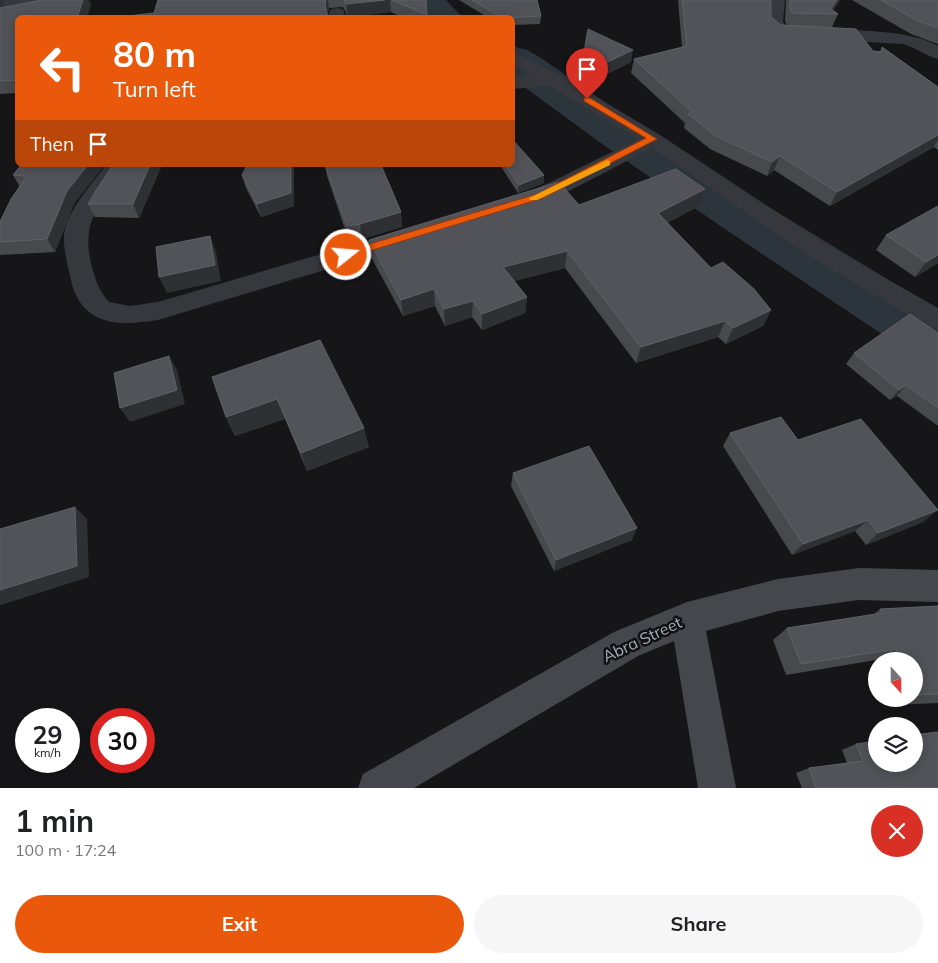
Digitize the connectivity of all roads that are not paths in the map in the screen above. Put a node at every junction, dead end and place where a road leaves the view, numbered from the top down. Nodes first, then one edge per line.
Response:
1 (74, 0) edge
2 (777, 0) edge
3 (0, 5) edge
4 (938, 54) edge
5 (515, 58) edge
6 (554, 80) junction
7 (515, 83) edge
8 (648, 141) junction
9 (116, 167) edge
10 (506, 207) edge
11 (431, 229) edge
12 (938, 320) edge
13 (938, 586) edge
14 (687, 619) junction
15 (377, 788) edge
16 (717, 788) edge

1 - 3 street
2 - 4 street
5 - 6 street
6 - 7 street
6 - 8 street
8 - 10 street
8 - 12 street
9 - 11 street
13 - 14 street, Abra Street
14 - 15 street, Abra Street
14 - 16 street

